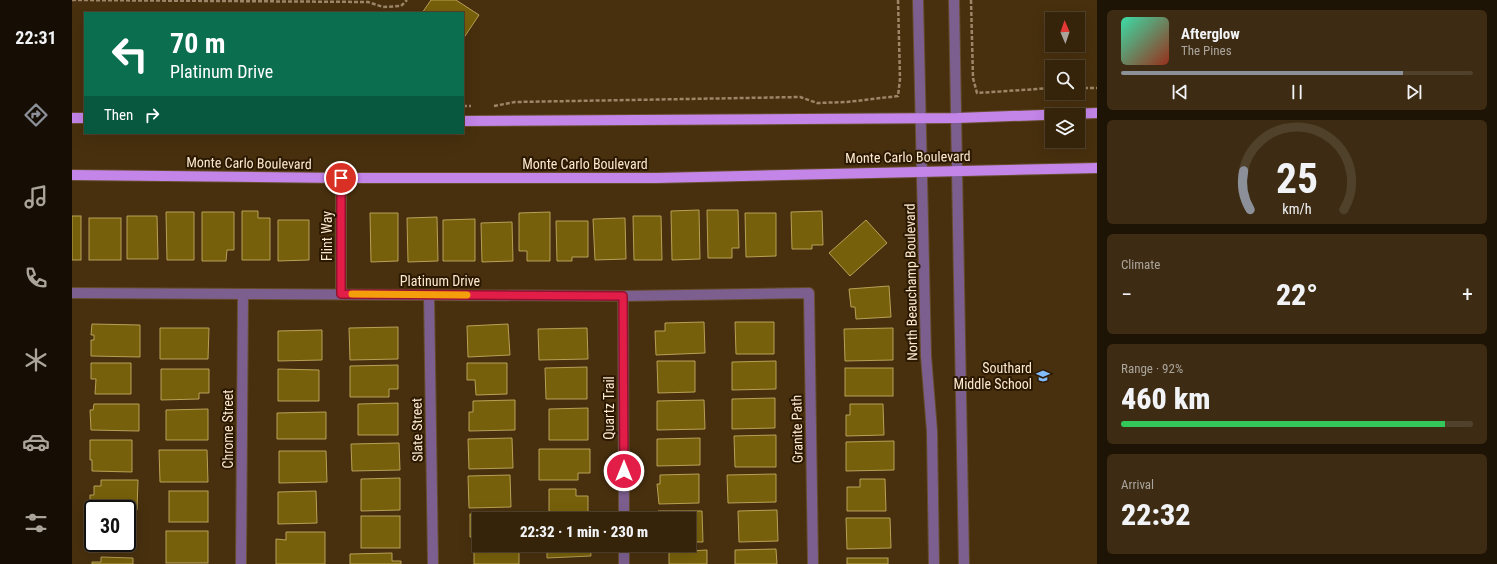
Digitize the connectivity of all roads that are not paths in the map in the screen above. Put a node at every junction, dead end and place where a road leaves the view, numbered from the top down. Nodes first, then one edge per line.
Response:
1 (918, 0) edge
2 (954, 0) edge
3 (1097, 113) edge
4 (72, 118) edge
5 (84, 118) edge
6 (921, 118) junction
7 (957, 118) junction
8 (464, 121) edge
9 (1097, 168) edge
10 (958, 170) junction
11 (922, 171) junction
12 (72, 175) edge
13 (341, 178) junction
14 (72, 293) edge
15 (808, 293) joint
16 (243, 294) junction
17 (341, 294) junction
18 (429, 295) junction
19 (623, 296) junction
20 (624, 512) edge
21 (624, 552) edge
22 (241, 564) edge
23 (433, 564) edge
24 (624, 564) edge
25 (813, 564) edge
26 (934, 564) edge
27 (964, 564) edge

1 - 6 street, North Beauchamp Boulevard
2 - 7 street
3 - 7 main road
4 - 5 main road
6 - 7 main road
6 - 8 main road
6 - 11 street, North Beauchamp Boulevard
7 - 10 street
9 - 10 main road, Monte Carlo Boulevard
10 - 11 main road, Monte Carlo Boulevard
10 - 27 street
11 - 13 main road, Monte Carlo Boulevard
11 - 26 street, North Beauchamp Boulevard
12 - 13 main road, Monte Carlo Boulevard
13 - 17 street, Flint Way
14 - 16 street, Platinum Drive
15 - 19 street, Platinum Drive
15 - 25 street, Granite Path
16 - 17 street, Platinum Drive
16 - 22 street, Chrome Street
17 - 18 street, Platinum Drive
18 - 19 street, Platinum Drive
18 - 23 street, Slate Street
19 - 20 street, Quartz Trail
21 - 24 street

